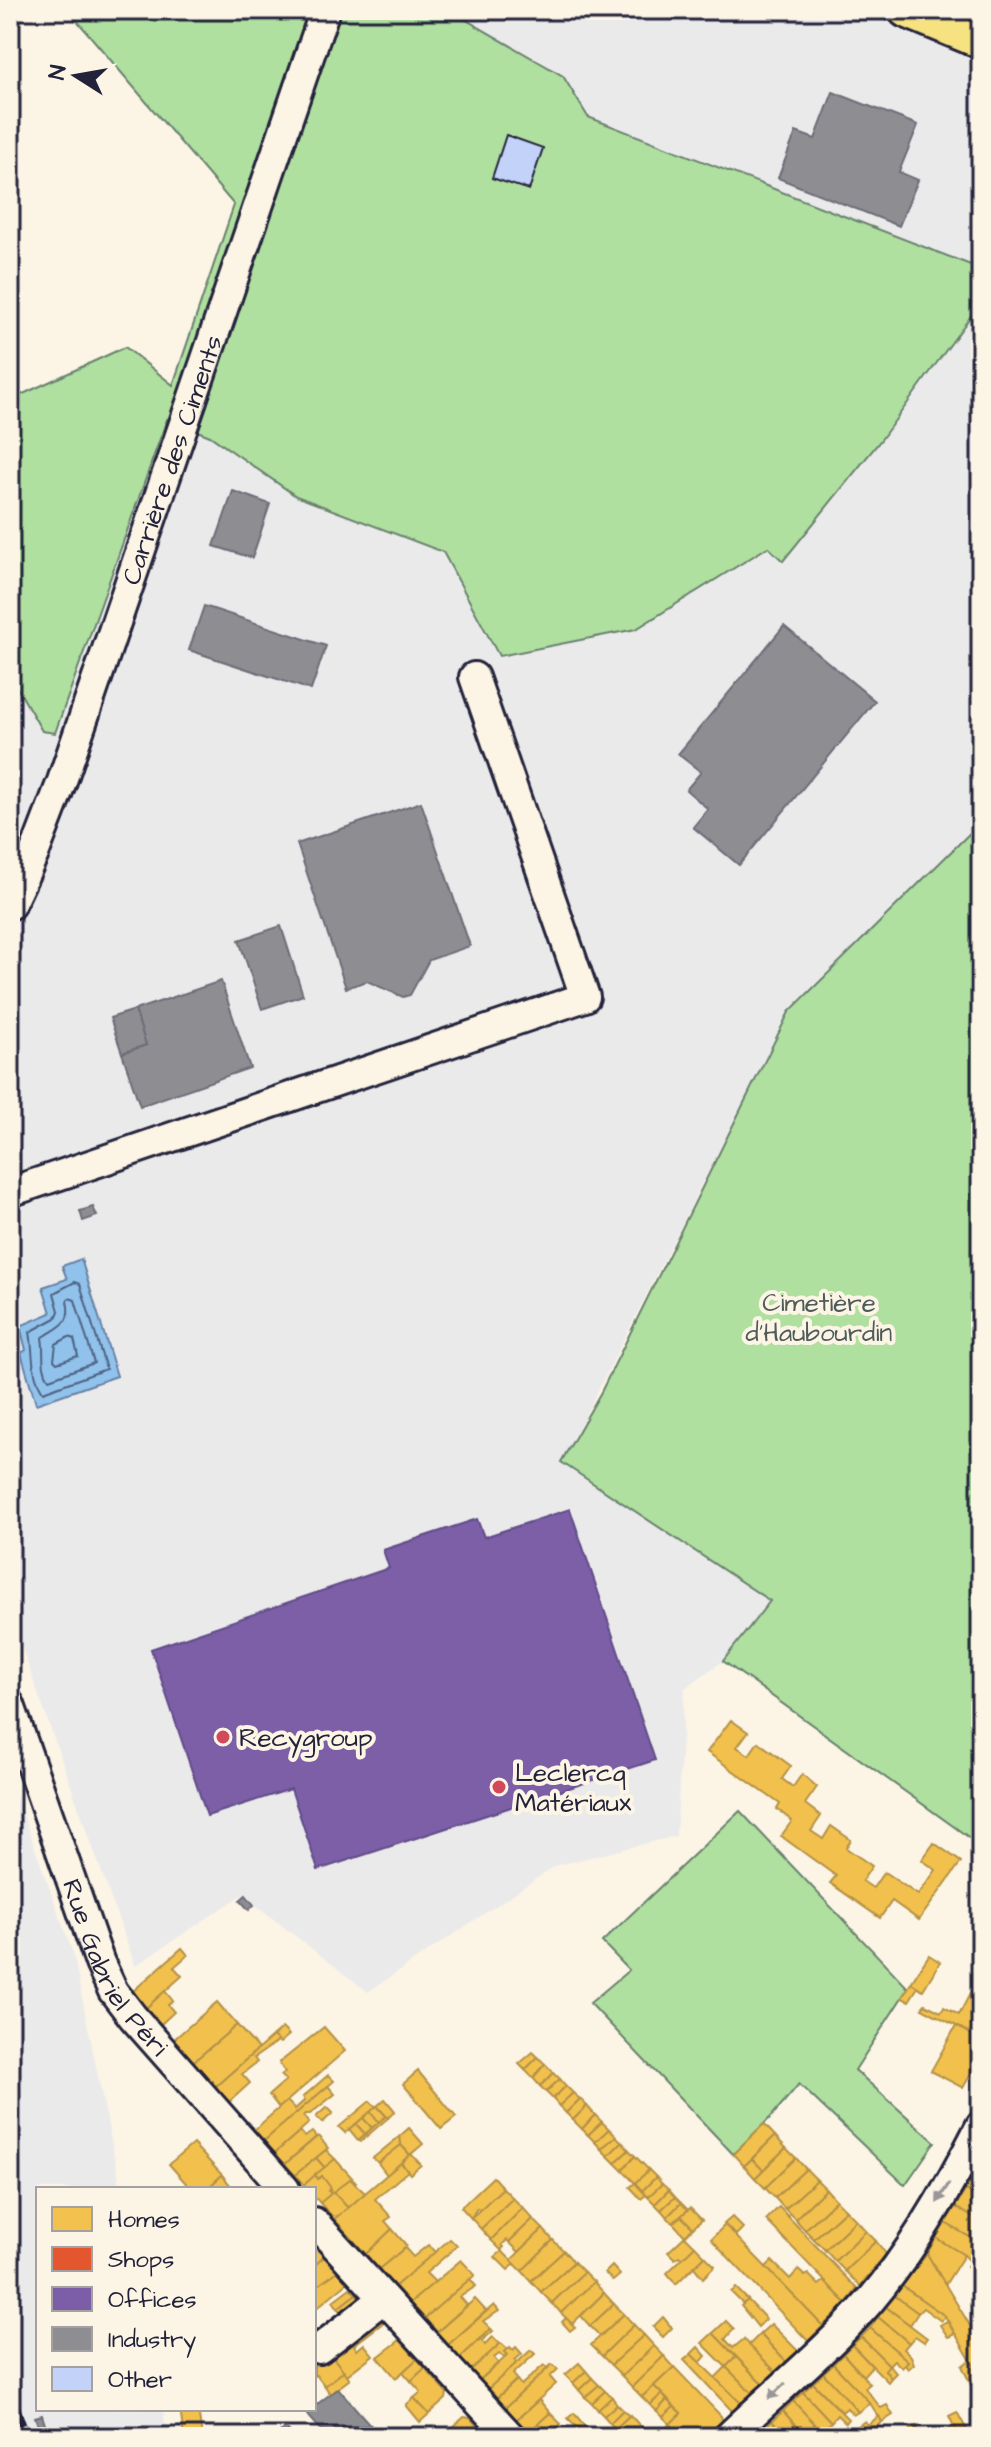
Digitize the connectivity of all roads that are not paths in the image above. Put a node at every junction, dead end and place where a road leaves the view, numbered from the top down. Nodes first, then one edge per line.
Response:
1 (325, 10) edge
2 (906, 10) edge
3 (981, 41) edge
4 (474, 677) dead end
5 (10, 905) edge
6 (10, 1192) edge
7 (10, 1705) edge
8 (981, 2125) edge
9 (283, 2187) edge
10 (316, 2224) edge
11 (383, 2299) junction
12 (319, 2349) dead end
13 (511, 2437) edge
14 (728, 2437) edge

1 - 5 street, Carrière des Ciments
2 - 3 main road
4 - 6 street
7 - 9 street, Rue Gabriel Péri
8 -> 14 street
10 - 11 street
11 - 12 street
11 - 13 street

